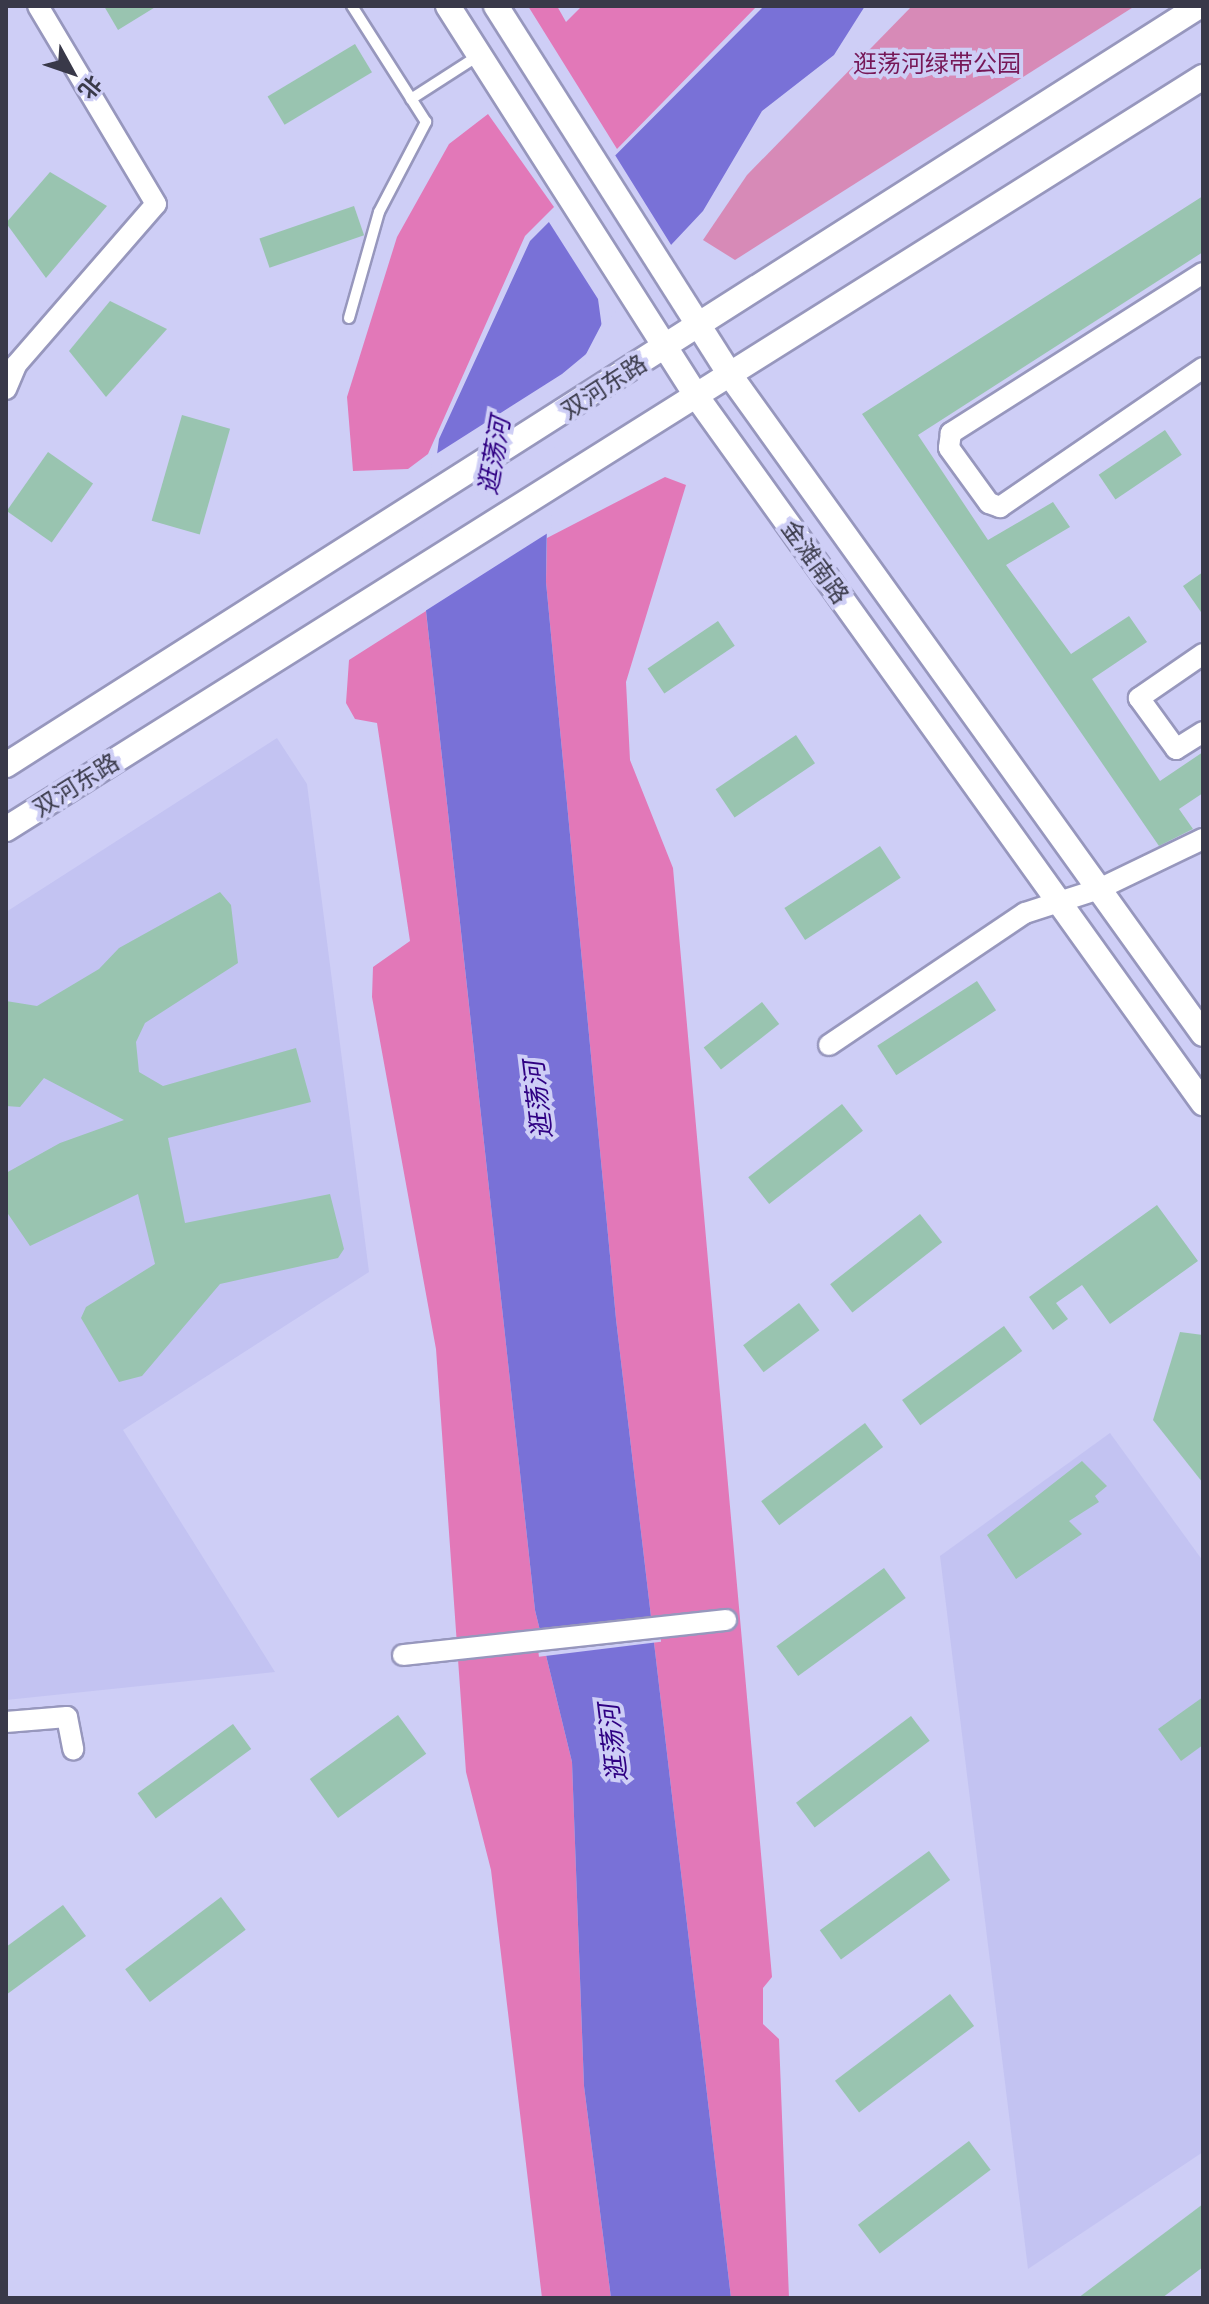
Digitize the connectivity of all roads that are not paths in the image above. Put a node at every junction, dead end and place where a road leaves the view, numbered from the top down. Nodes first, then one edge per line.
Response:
1 (38, 6) edge
2 (352, 6) edge
3 (448, 6) edge
4 (496, 6) edge
5 (1199, 6) edge
6 (479, 55) junction
7 (1203, 77) edge
8 (411, 99) junction
9 (1203, 273) edge
10 (349, 318) dead end
11 (698, 325) junction
12 (665, 347) junction
13 (1203, 368) edge
14 (730, 375) junction
15 (6, 389) edge
16 (697, 397) junction
17 (1203, 654) edge
18 (1203, 732) edge
19 (6, 765) edge
20 (6, 829) edge
21 (1203, 839) edge
22 (1099, 889) junction
23 (1060, 904) junction
24 (1203, 1034) edge
25 (829, 1045) dead end
26 (1203, 1103) edge
27 (726, 1620) dead end
28 (403, 1655) dead end
29 (6, 1722) edge
30 (73, 1749) dead end

1 - 15 street
2 - 8 lane
3 - 6 street, 金滩南路
4 - 11 street, 金滩南路
5 - 11 street, 双河东路
6 - 8 lane
6 - 12 street, 金滩南路
7 - 14 street, 双河东路
8 - 10 lane
9 - 13 street
11 - 12 street, 双河东路
11 - 14 street, 金滩南路
12 - 16 street, 金滩南路
12 - 19 street, 双河东路
14 - 16 street, 双河东路
14 - 22 street, 金滩南路
16 - 20 street, 双河东路
16 - 23 street, 金滩南路
17 - 18 street
21 - 22 street
22 - 23 street
22 - 24 street, 金滩南路
23 - 25 street
23 - 26 street, 金滩南路
27 - 28 street
29 - 30 street

